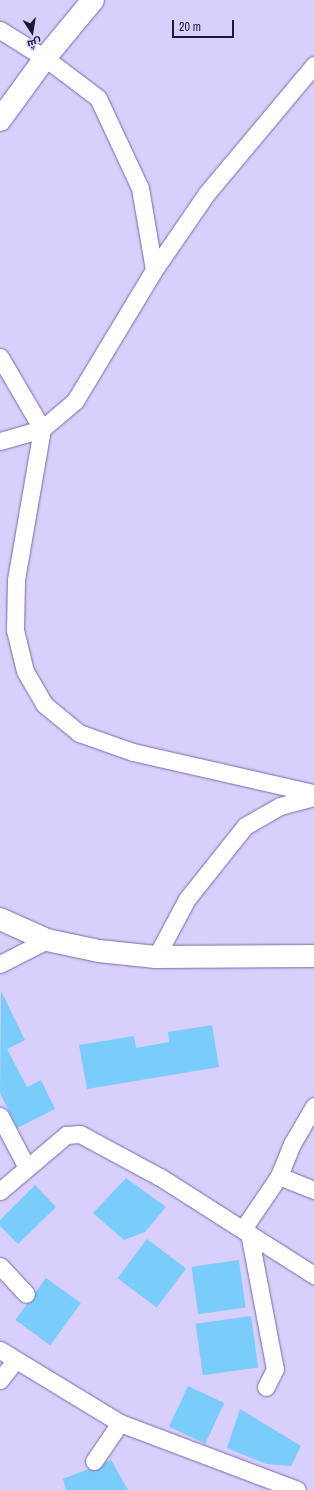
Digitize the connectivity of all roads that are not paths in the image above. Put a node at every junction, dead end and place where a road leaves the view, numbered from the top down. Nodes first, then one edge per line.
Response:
1 (94, 0) edge
2 (0, 30) edge
3 (45, 58) junction
4 (314, 64) edge
5 (0, 120) edge
6 (154, 270) junction
7 (0, 357) edge
8 (42, 429) junction
9 (0, 441) edge
10 (314, 793) edge
11 (314, 797) edge
12 (0, 919) edge
13 (47, 940) junction
14 (314, 956) edge
15 (156, 957) junction
16 (0, 964) edge
17 (314, 1106) edge
18 (0, 1116) edge
19 (26, 1166) junction
20 (280, 1176) junction
21 (314, 1190) edge
22 (0, 1191) edge
23 (246, 1231) junction
24 (0, 1266) edge
25 (314, 1275) edge
26 (26, 1294) dead end
27 (0, 1350) edge
28 (15, 1361) junction
29 (0, 1380) edge
30 (266, 1387) dead end
31 (120, 1423) junction
32 (94, 1461) dead end
33 (297, 1490) edge

1 - 3 street
2 - 3 street
3 - 5 street
3 - 6 street
4 - 6 street
6 - 8 street
7 - 8 street
8 - 9 street
8 - 10 street
11 - 15 street
12 - 13 street
13 - 15 street
13 - 16 street
14 - 15 street
17 - 20 street
18 - 19 street
19 - 22 street
19 - 23 street
20 - 21 street
20 - 23 street
23 - 25 street
23 - 30 street
24 - 26 street
27 - 28 street
28 - 29 street
28 - 31 street
31 - 32 street
31 - 33 street

